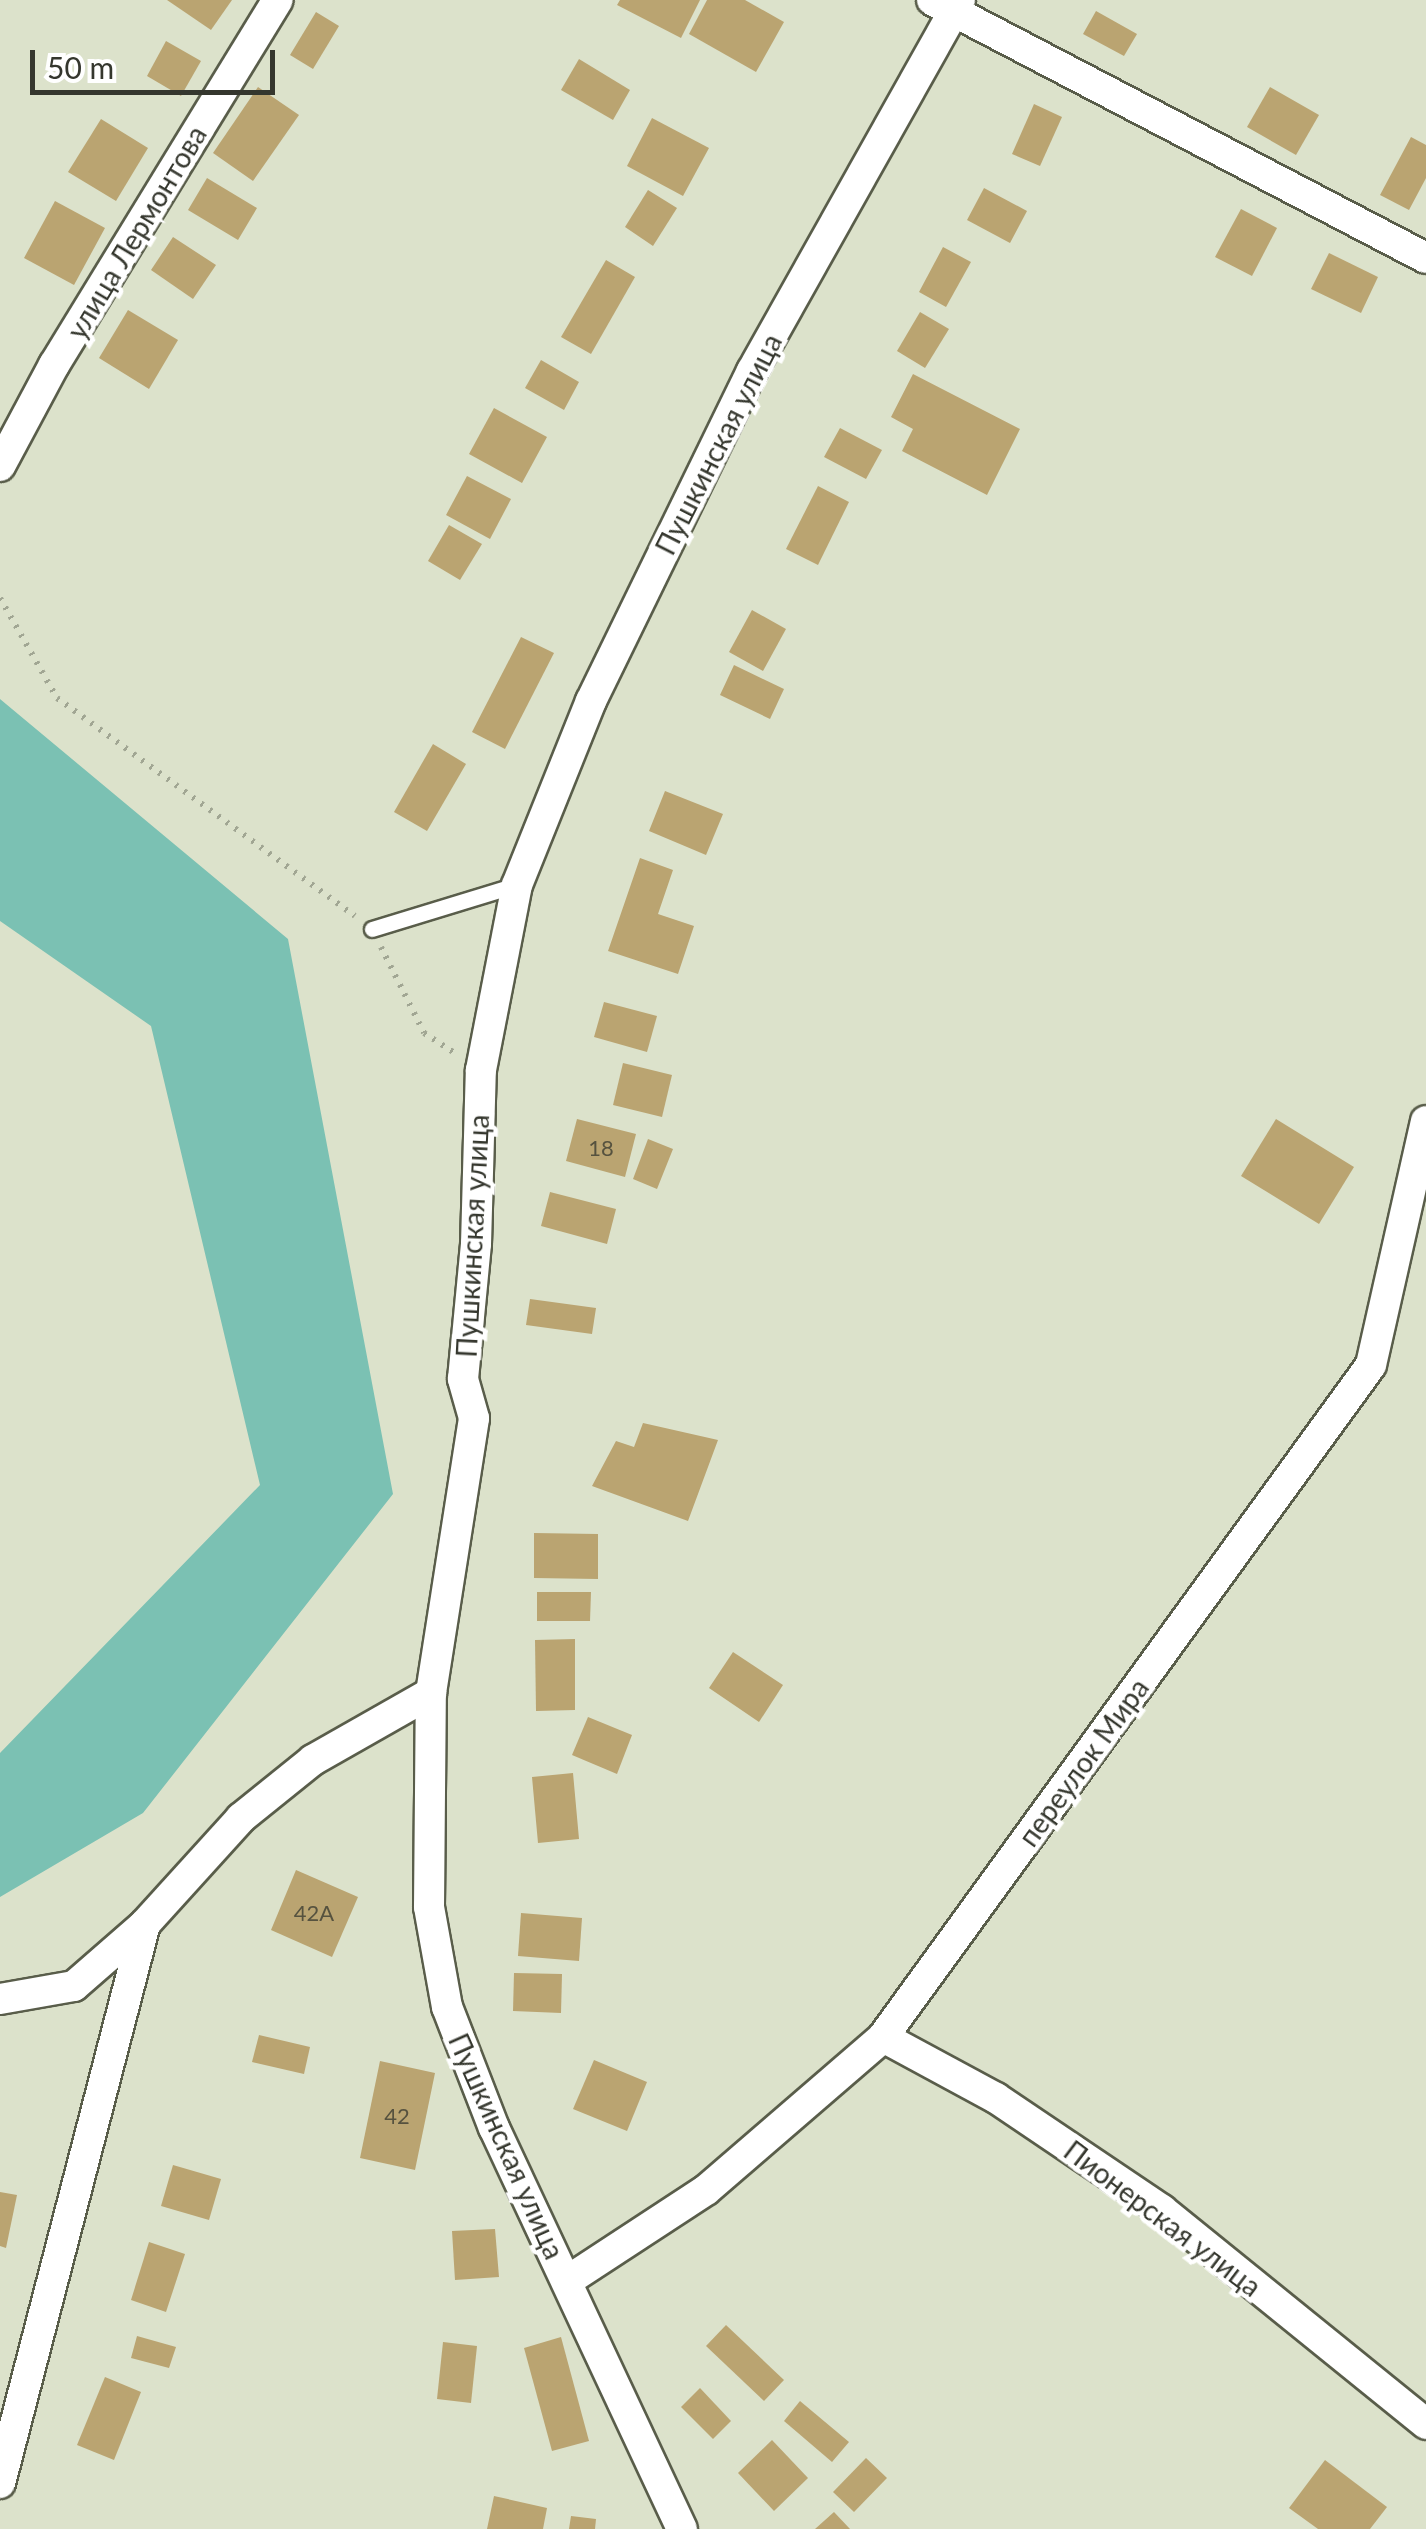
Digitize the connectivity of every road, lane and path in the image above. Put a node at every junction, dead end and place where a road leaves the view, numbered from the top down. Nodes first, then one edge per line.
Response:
1 (278, 0) edge
2 (949, 4) edge
3 (1426, 258) edge
4 (0, 466) edge
5 (0, 598) edge
6 (517, 885) junction
7 (372, 929) junction
8 (481, 1070) junction
9 (1426, 1121) edge
10 (431, 1693) junction
11 (145, 1924) junction
12 (0, 1999) edge
13 (883, 2037) junction
14 (567, 2281) junction
15 (1426, 2424) edge
16 (0, 2484) edge
17 (680, 2527) edge

1 - 4 street, улица Лермонтова
2 - 3 street
2 - 6 street, Пушкинская улица
5 - 7 path
6 - 7 lane
6 - 8 street, Пушкинская улица
7 - 8 path
8 - 10 street, Пушкинская улица
9 - 13 street, переулок Мира
10 - 11 street
10 - 14 street, Пушкинская улица
11 - 12 street
11 - 16 street
13 - 14 street, переулок Мира
13 - 15 street, Пионерская улица
14 - 17 street, Пушкинская улица

